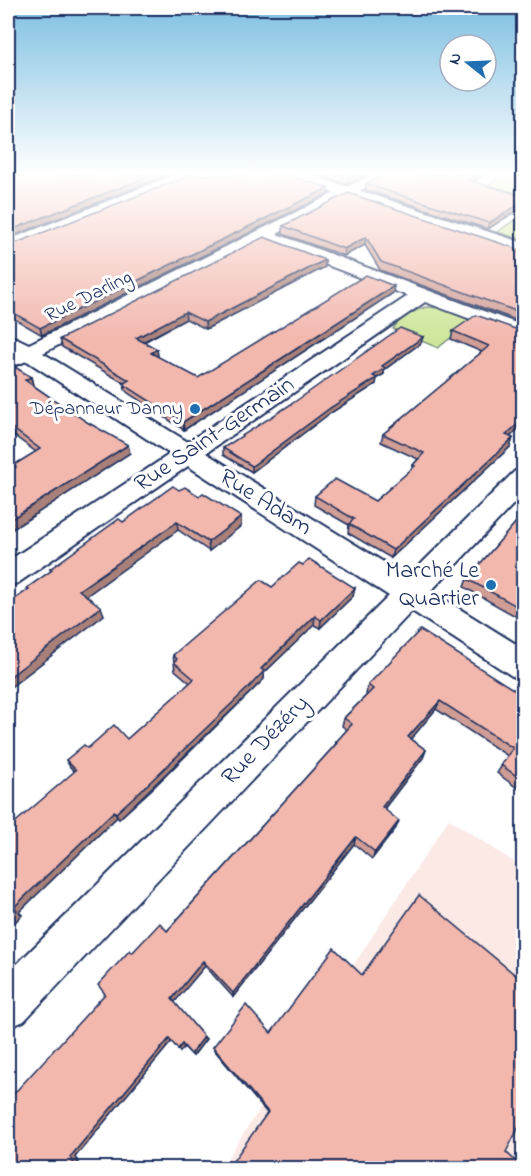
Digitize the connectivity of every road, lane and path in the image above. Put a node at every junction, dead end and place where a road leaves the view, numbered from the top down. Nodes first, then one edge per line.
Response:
1 (49, 230) edge
2 (273, 230) edge
3 (464, 230) edge
4 (263, 235) junction
5 (8, 246) edge
6 (524, 249) edge
7 (423, 295) junction
8 (524, 333) edge
9 (14, 352) edge
10 (187, 454) junction
11 (524, 477) edge
12 (8, 575) edge
13 (409, 594) junction
14 (524, 666) edge
15 (8, 1005) edge

1 - 5 street
2 - 4 street, Rue Darling
3 - 6 street
4 - 7 street
4 - 9 street, Rue Darling
7 - 8 street
7 - 10 street, Rue Saint-Germain
9 - 10 street, Rue Adam
10 - 12 street, Rue Saint-Germain
10 - 13 street, Rue Adam
11 - 13 street, Rue Dézéry
13 - 14 street, Rue Adam
13 - 15 street, Rue Dézéry

